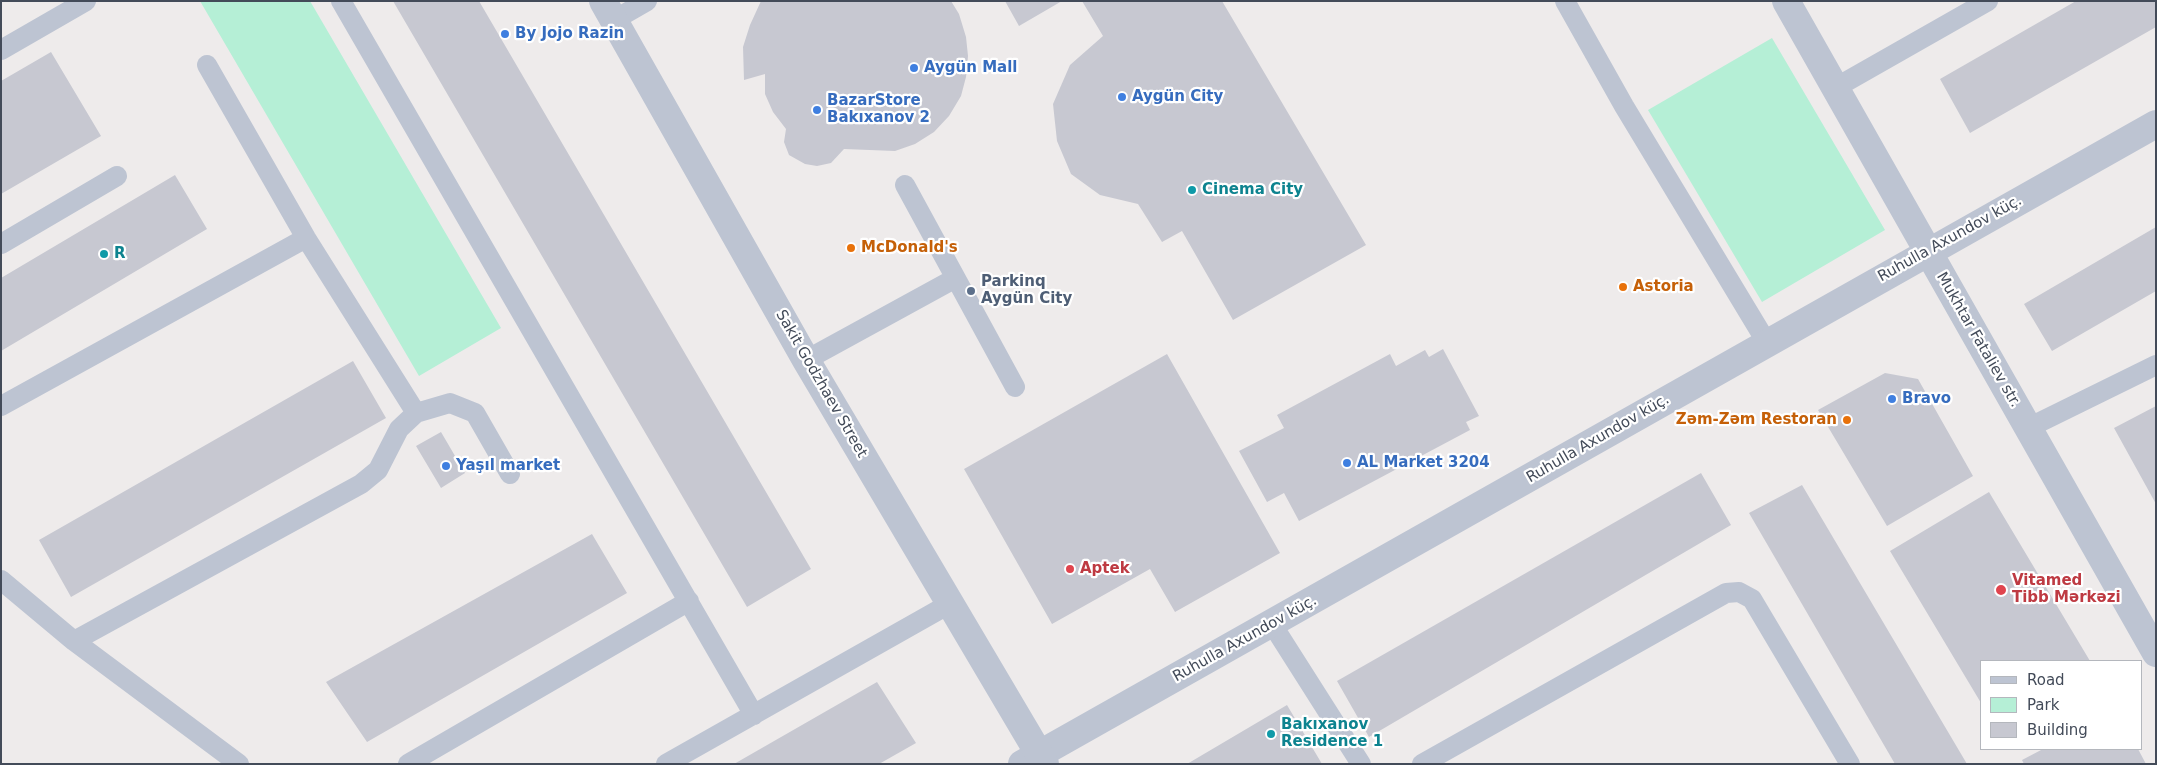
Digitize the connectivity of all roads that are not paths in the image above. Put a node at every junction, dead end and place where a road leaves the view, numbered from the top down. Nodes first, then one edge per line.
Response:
1 (86, 1) edge
2 (341, 1) edge
3 (647, 1) edge
4 (1565, 1) edge
5 (1786, 1) edge
6 (1988, 1) edge
7 (609, 11) edge
8 (1, 50) edge
9 (207, 65) dead end
10 (1835, 88) junction
11 (2156, 124) edge
12 (117, 176) dead end
13 (905, 185) dead end
14 (306, 238) junction
15 (1, 244) edge
16 (1928, 252) junction
17 (954, 279) junction
18 (1767, 343) junction
19 (806, 360) junction
20 (2156, 365) edge
21 (1015, 387) dead end
22 (1, 406) edge
23 (416, 413) junction
24 (2028, 428) junction
25 (510, 474) dead end
26 (1, 580) edge
27 (689, 601) junction
28 (951, 603) junction
29 (1272, 624) junction
30 (74, 641) junction
31 (2156, 653) edge
32 (754, 715) junction
33 (1036, 760) edge
34 (239, 764) edge
35 (408, 764) edge
36 (666, 764) edge
37 (1361, 764) edge
38 (1422, 764) edge
39 (1850, 764) edge

1 - 8 lane
2 - 27 lane
3 - 7 lane
4 - 18 lane
5 - 10 street, Mukhtar Fataliev str.
6 - 10 lane
7 - 19 street, Sakit Godzhaev Street
9 - 14 lane
10 - 16 street, Mukhtar Fataliev str.
11 - 16 street, Ruhulla Axundov küç.
12 - 15 lane
13 - 17 lane
14 - 22 lane
14 - 23 lane
16 - 18 street, Ruhulla Axundov küç.
16 - 24 street, Mukhtar Fataliev str.
17 - 19 lane
17 - 21 lane
18 - 29 street, Ruhulla Axundov küç.
19 - 28 street, Sakit Godzhaev Street
20 - 24 lane
23 - 25 lane
23 - 30 lane
24 - 31 street, Mukhtar Fataliev str.
26 - 30 lane
27 - 32 lane
27 - 35 lane
28 - 32 lane
28 - 33 street, Sakit Godzhaev Street
29 - 33 street, Ruhulla Axundov küç.
29 - 37 lane
30 - 34 lane
32 - 36 lane
38 - 39 lane

